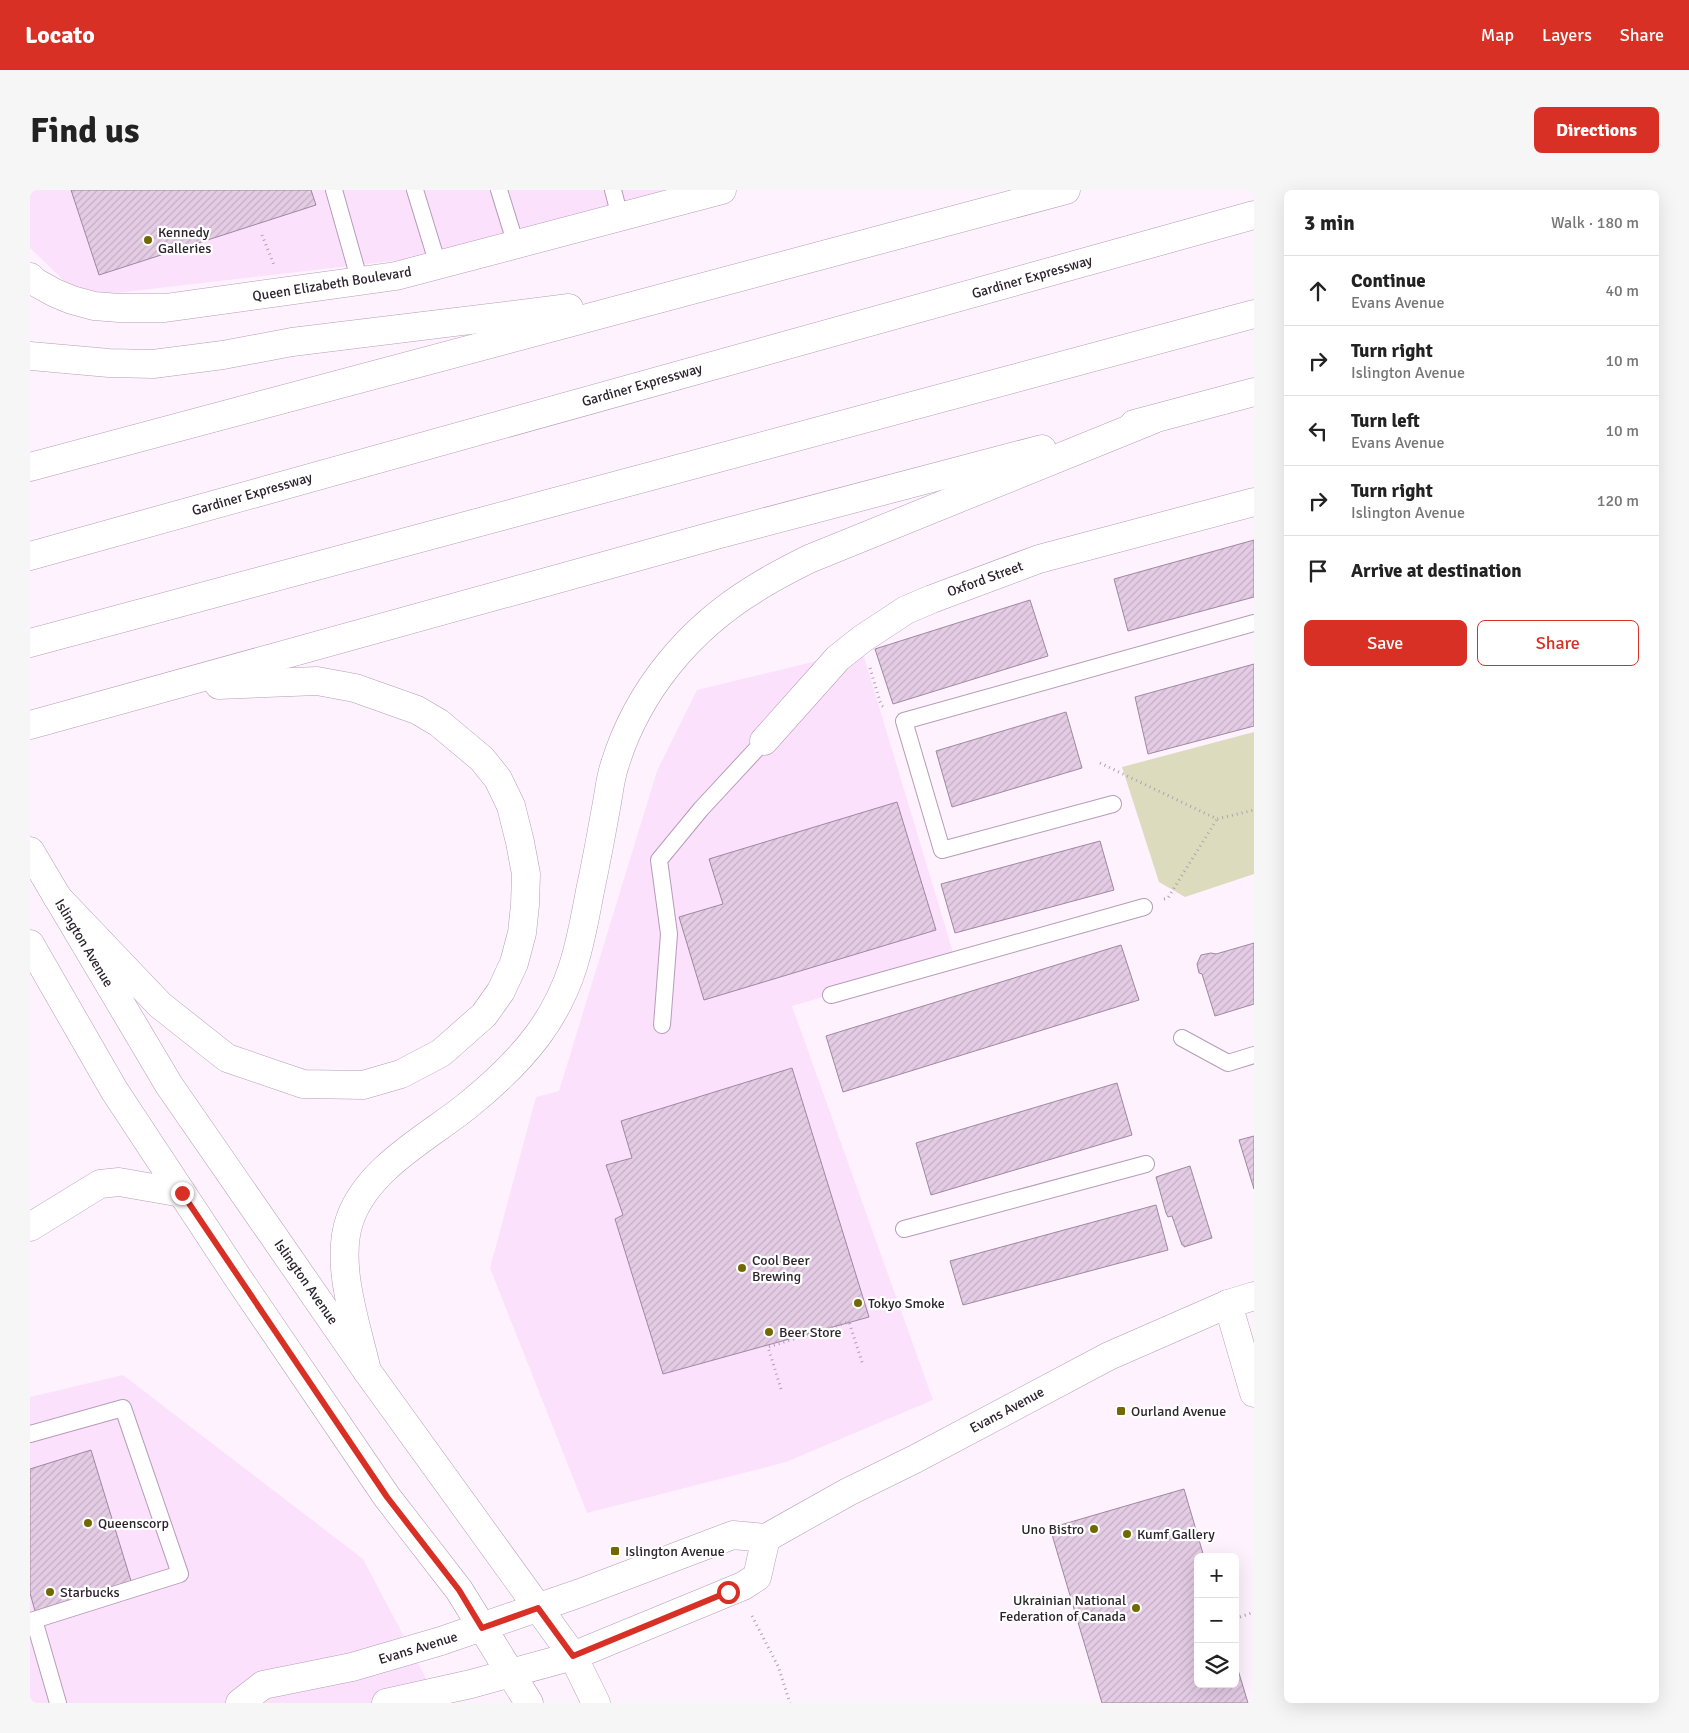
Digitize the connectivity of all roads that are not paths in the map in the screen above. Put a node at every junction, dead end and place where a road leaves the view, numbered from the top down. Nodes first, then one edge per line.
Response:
1 (334, 190) edge
2 (415, 190) edge
3 (499, 190) edge
4 (613, 190) edge
5 (722, 190) edge
6 (1066, 190) edge
7 (1254, 215) edge
8 (620, 218) junction
9 (516, 245) junction
10 (438, 266) junction
11 (30, 277) edge
12 (360, 282) junction
13 (667, 296) junction
14 (1254, 314) edge
15 (30, 356) edge
16 (1254, 392) edge
17 (1152, 420) junction
18 (30, 466) edge
19 (1254, 502) edge
20 (30, 556) edge
21 (1254, 623) edge
22 (30, 644) edge
23 (160, 689) junction
24 (30, 725) edge
25 (764, 741) joint
26 (1113, 804) dead end
27 (30, 851) edge
28 (57, 897) junction
29 (1144, 907) road end
30 (30, 944) edge
31 (831, 995) dead end
32 (662, 1025) dead end
33 (1182, 1038) dead end
34 (1254, 1055) edge
35 (1146, 1164) dead end
36 (182, 1193) junction
37 (30, 1227) edge
38 (904, 1229) dead end
39 (1254, 1296) edge
40 (1228, 1304) junction
41 (367, 1371) junction
42 (1254, 1392) edge
43 (30, 1434) edge
44 (766, 1538) junction
45 (538, 1608) junction
46 (32, 1613) edge
47 (482, 1628) junction
48 (573, 1656) junction
49 (511, 1673) junction
50 (58, 1703) edge
51 (240, 1703) edge
52 (386, 1703) edge
53 (530, 1703) edge
54 (596, 1703) edge

1 - 12 lane
2 - 10 lane
3 - 9 lane
4 - 8 lane
5 - 8 main road, Queen Elizabeth Boulevard
6 - 13 main road
7 - 20 main road, Gardiner Expressway
8 - 9 main road, Queen Elizabeth Boulevard
9 - 10 main road, Queen Elizabeth Boulevard
10 - 12 main road, Queen Elizabeth Boulevard
11 - 12 main road, Queen Elizabeth Boulevard
13 - 15 main road
13 - 18 main road
14 - 22 main road
16 - 17 main road
17 - 23 main road
17 - 41 main road
19 - 25 main road, Oxford Street
21 - 26 lane
23 - 24 main road
23 - 28 main road
25 - 32 lane
27 - 28 main road, Islington Avenue
28 - 41 main road, Islington Avenue
29 - 31 lane
30 - 36 main road
33 - 34 lane
35 - 38 lane
36 - 37 main road
36 - 47 main road
39 - 40 main road, Evans Avenue
40 - 42 main road
40 - 44 main road, Evans Avenue
41 - 45 main road, Islington Avenue
43 - 46 lane
44 - 45 main road, Evans Avenue
44 - 48 main road
45 - 47 main road, Evans Avenue
45 - 48 main road, Islington Avenue
46 - 50 lane
47 - 49 main road
47 - 51 main road, Evans Avenue
48 - 49 main road
48 - 54 main road, Islington Avenue
49 - 52 main road
49 - 53 main road

